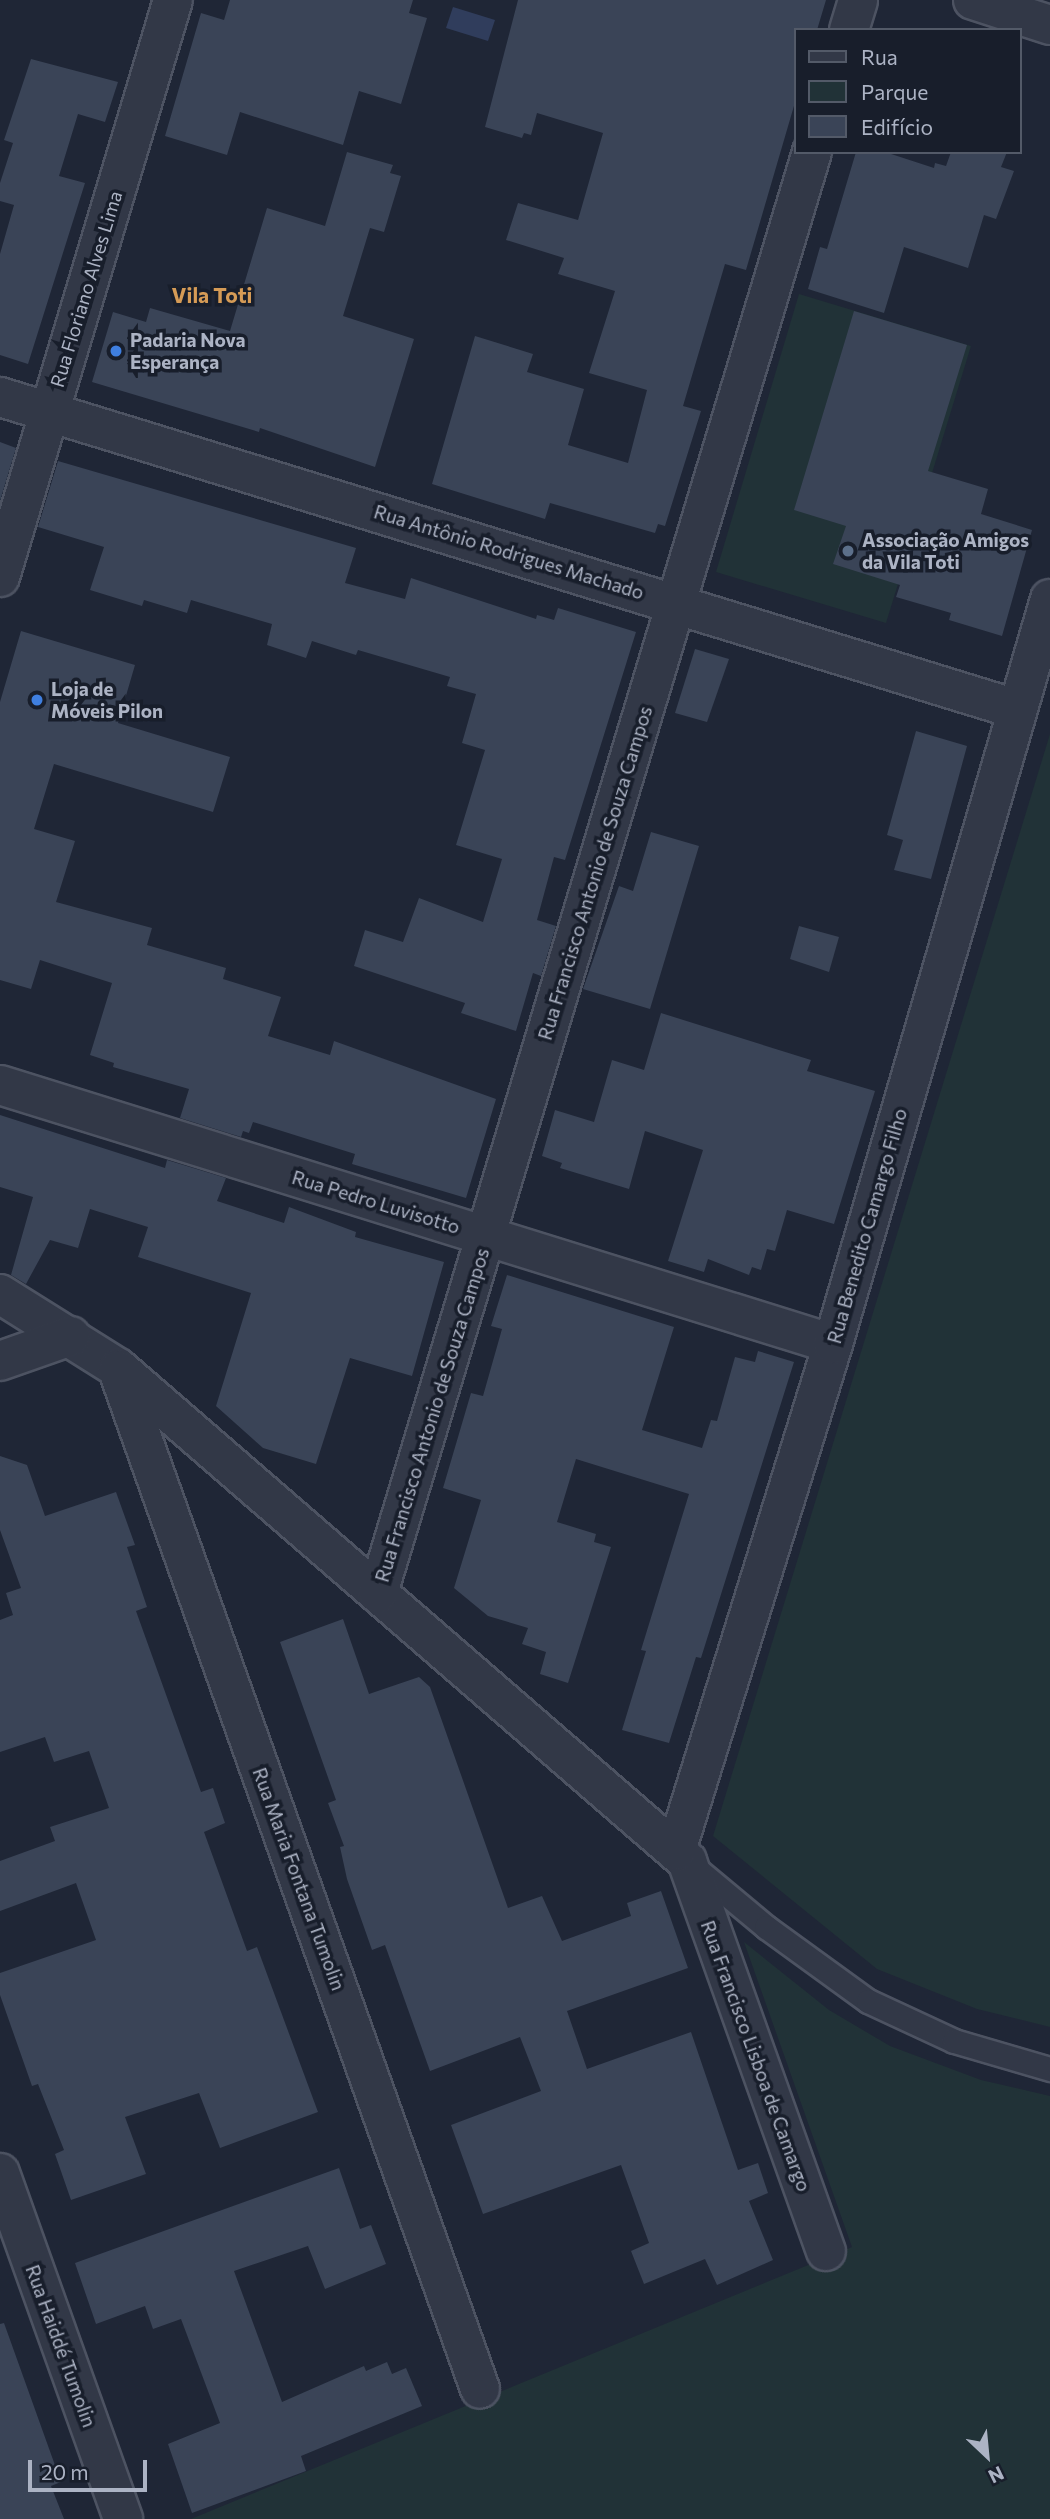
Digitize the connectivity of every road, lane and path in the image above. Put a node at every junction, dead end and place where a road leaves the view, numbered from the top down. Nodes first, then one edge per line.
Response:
1 (173, 0) edge
2 (858, 0) edge
3 (973, 0) edge
4 (1050, 25) edge
5 (850, 28) edge
6 (811, 154) edge
7 (0, 397) edge
8 (49, 412) junction
9 (0, 577) edge
10 (1050, 599) edge
11 (677, 603) junction
12 (1016, 709) junction
13 (0, 1085) edge
14 (485, 1236) junction
15 (0, 1294) edge
16 (71, 1336) junction
17 (833, 1344) junction
18 (0, 1361) edge
19 (118, 1368) junction
20 (378, 1593) junction
21 (681, 1856) junction
22 (1050, 2069) edge
23 (0, 2173) edge
24 (826, 2251) dead end
25 (480, 2389) dead end
26 (123, 2519) edge

1 - 8 street, Rua Floriano Alves Lima
2 - 5 street
3 - 4 street
6 - 11 street, Rua Francisco Antonio de Souza Campos
7 - 8 street, Rua Antônio Rodrigues Machado
8 - 9 street, Rua Floriano Alves Lima
8 - 11 street, Rua Antônio Rodrigues Machado
10 - 12 street, Rua Benedito Camargo Filho
11 - 12 street, Rua Antônio Rodrigues Machado
11 - 14 street, Rua Francisco Antonio de Souza Campos
12 - 17 street, Rua Benedito Camargo Filho
13 - 14 street, Rua Pedro Luvisotto
14 - 17 street, Rua Pedro Luvisotto
14 - 20 street, Rua Francisco Antonio de Souza Campos
15 - 16 street
16 - 18 street
16 - 19 street
17 - 21 street, Rua Benedito Camargo Filho
19 - 20 street
19 - 25 street, Rua Maria Fontana Tumolin
20 - 21 street
21 - 22 lane
21 - 24 street, Rua Francisco Lisboa de Camargo
23 - 26 street, Rua Haiddé Tumolin

